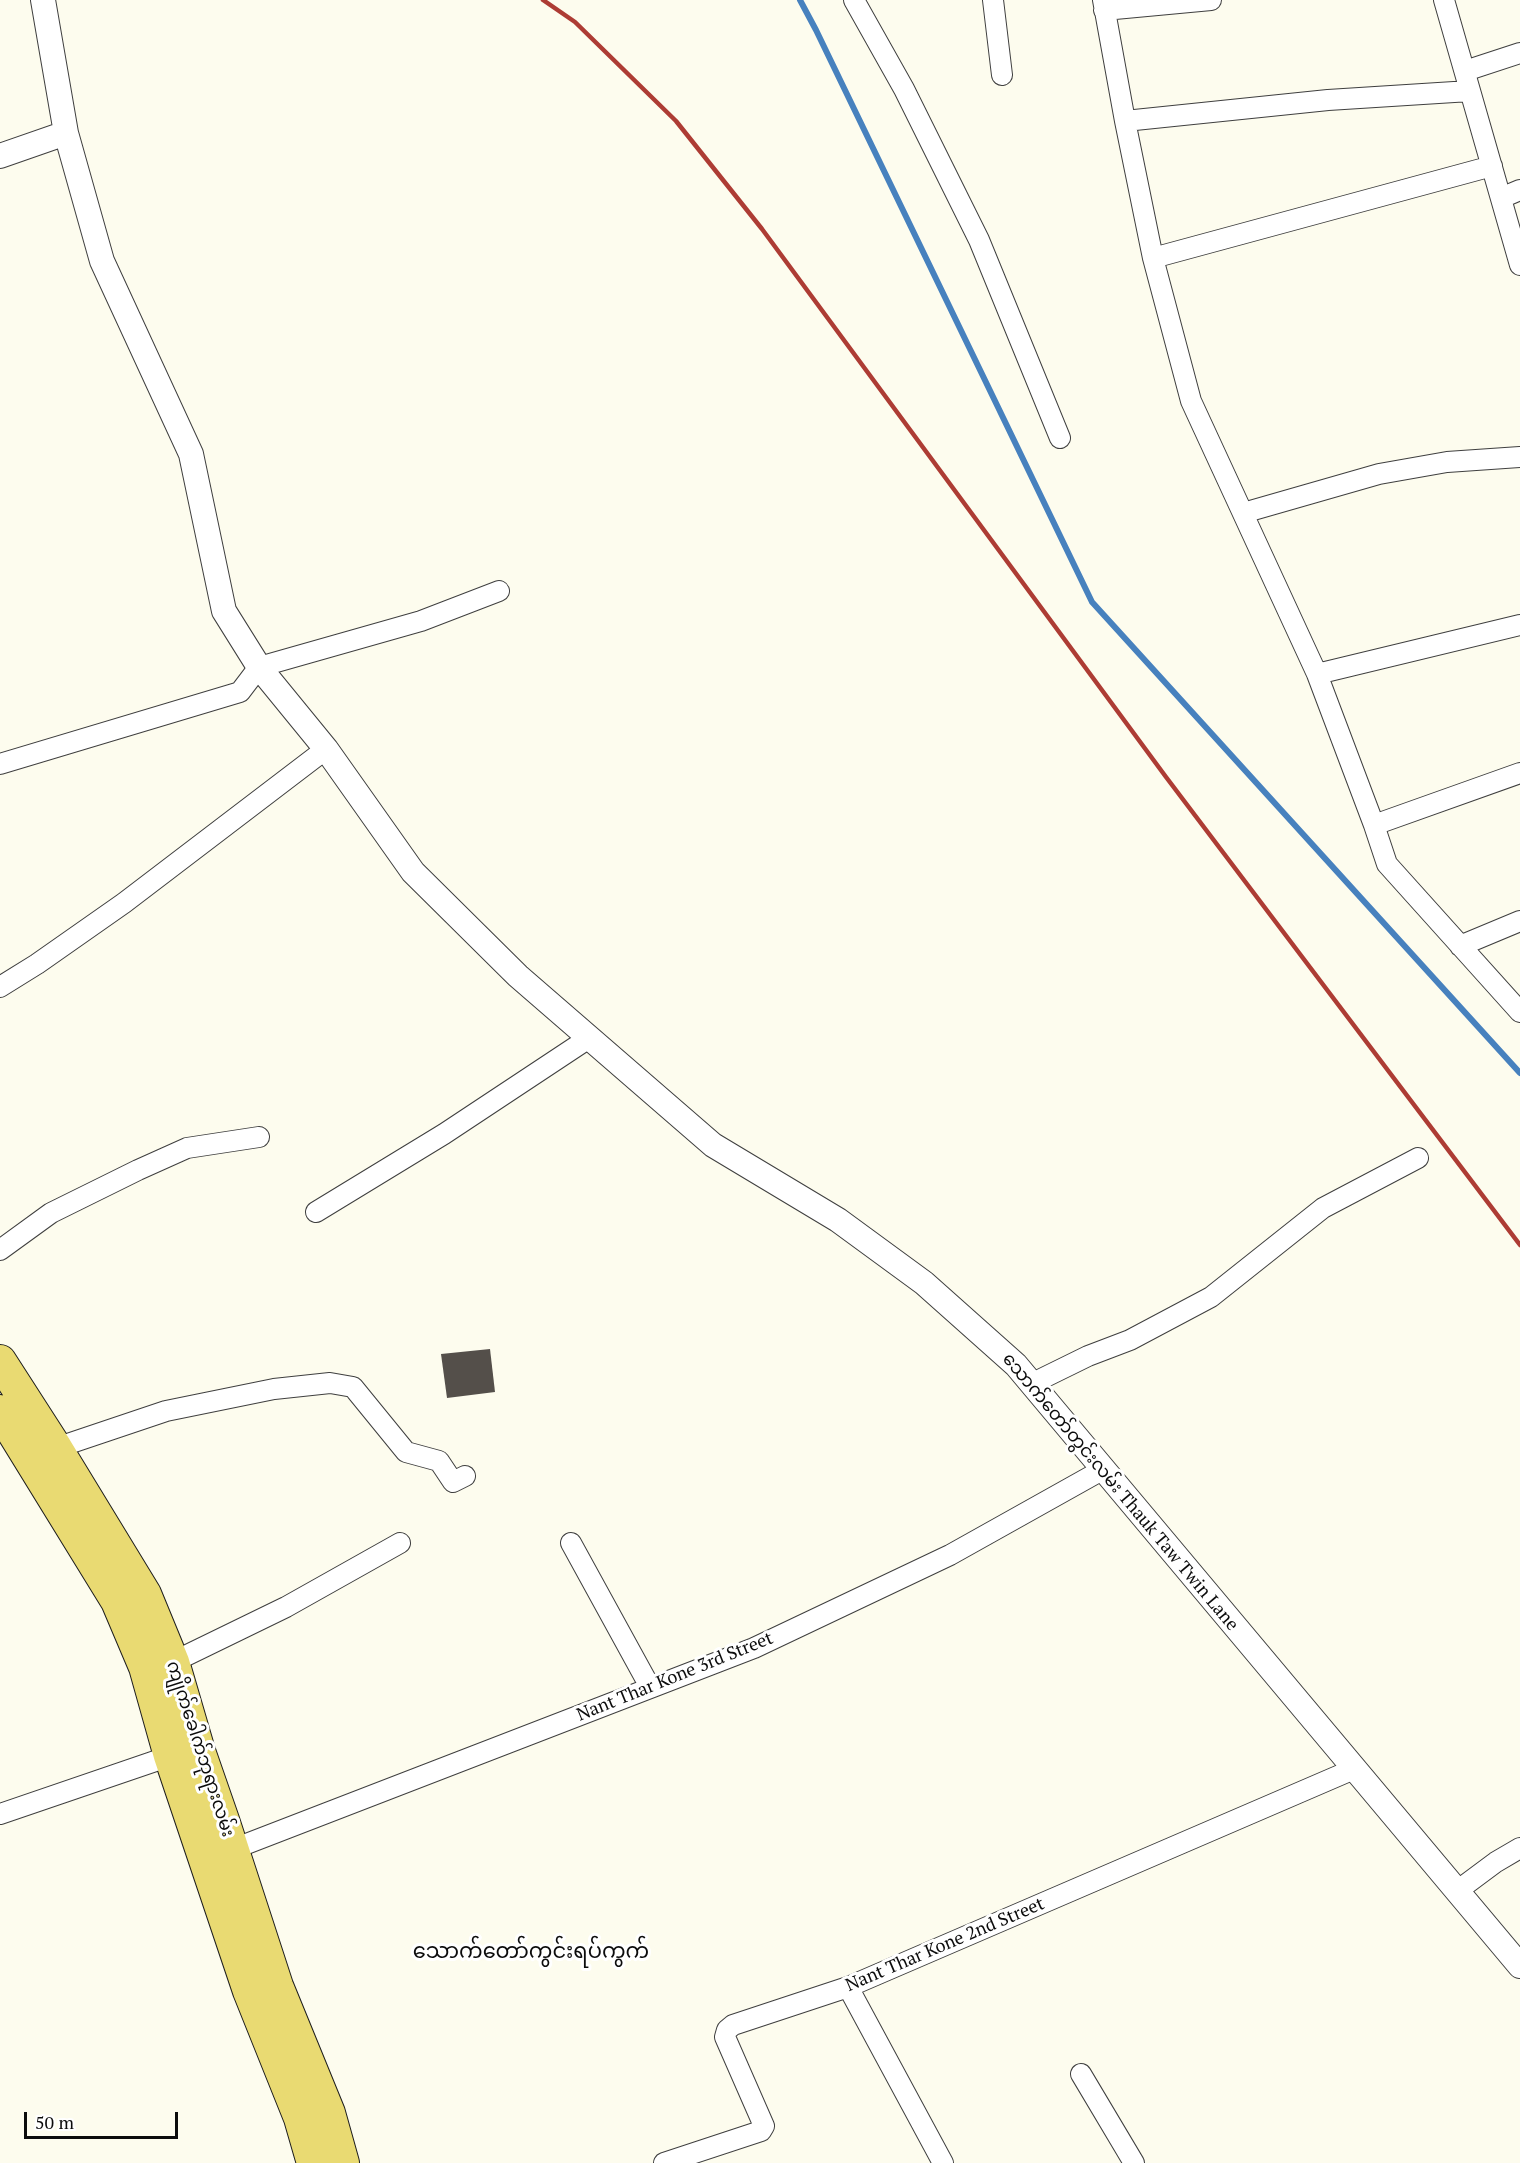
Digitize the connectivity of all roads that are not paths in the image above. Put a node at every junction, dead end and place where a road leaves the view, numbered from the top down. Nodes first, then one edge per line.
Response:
1 (43, 0) edge
2 (854, 0) edge
3 (993, 0) edge
4 (1211, 0) edge
5 (1444, 0) edge
6 (1103, 5) edge
7 (1520, 54) edge
8 (1464, 71) junction
9 (1002, 75) dead end
10 (1470, 91) junction
11 (1125, 121) junction
12 (66, 133) junction
13 (0, 156) edge
14 (1492, 166) junction
15 (1520, 190) edge
16 (1501, 198) junction
17 (1153, 258) junction
18 (1520, 265) edge
19 (1060, 438) dead end
20 (1520, 457) edge
21 (1244, 513) junction
22 (499, 591) dead end
23 (1520, 624) edge
24 (259, 667) junction
25 (1317, 674) junction
26 (326, 749) junction
27 (0, 765) edge
28 (1520, 773) edge
29 (1374, 825) junction
30 (1520, 921) edge
31 (1460, 945) junction
32 (0, 987) edge
33 (1520, 1012) edge
34 (589, 1038) junction
35 (259, 1137) dead end
36 (1418, 1158) dead end
37 (316, 1212) dead end
38 (0, 1250) edge
39 (0, 1361) edge
40 (1031, 1384) junction
41 (0, 1411) edge
42 (57, 1448) junction
43 (1102, 1470) junction
44 (465, 1476) dead end
45 (400, 1543) dead end
46 (571, 1543) dead end
47 (173, 1662) junction
48 (650, 1688) junction
49 (170, 1756) junction
50 (1354, 1769) junction
51 (0, 1814) edge
52 (1520, 1848) edge
53 (218, 1854) junction
54 (1457, 1891) junction
55 (1520, 1966) edge
56 (848, 1987) junction
57 (1081, 2074) dead end
58 (313, 2163) edge
59 (343, 2163) edge
60 (664, 2163) edge
61 (943, 2163) edge
62 (1134, 2163) edge

1 - 12 street, သောက်တော်တွင်းလမ်း Thauk Taw Twin Lane
2 - 19 street
3 - 9 street
4 - 6 street
5 - 8 street
6 - 11 street
7 - 8 street
8 - 10 street
10 - 11 street
10 - 14 street
11 - 17 street
12 - 13 street
12 - 24 street, သောက်တော်တွင်းလမ်း Thauk Taw Twin Lane
14 - 16 street
14 - 17 street
15 - 16 street
16 - 18 street
17 - 21 street
20 - 21 street
21 - 25 street
22 - 24 street
23 - 25 street
24 - 26 street, သောက်တော်တွင်းလမ်း Thauk Taw Twin Lane
24 - 27 street
25 - 29 street
26 - 32 street
26 - 34 street, သောက်တော်တွင်းလမ်း Thauk Taw Twin Lane
28 - 29 street
29 - 31 street
30 - 31 street
31 - 33 street
34 - 37 street
34 - 40 street, သောက်တော်တွင်းလမ်း Thauk Taw Twin Lane
35 - 38 street
36 - 40 street
39 - 42 main road, ကျိုက်ခေါက်ဘုရားလမ်း
40 - 43 street, သောက်တော်တွင်းလမ်း Thauk Taw Twin Lane
41 - 49 main road, ကျိုက်ခေါက်ဘုရားလမ်း
42 - 44 street
42 - 47 main road, ကျိုက်ခေါက်ဘုရားလမ်း
43 - 48 street, Nant Thar Kone 3rd Street
43 - 50 street, သောက်တော်တွင်းလမ်း Thauk Taw Twin Lane
45 - 47 street
46 - 48 street
47 - 53 main road, ကျိုက်ခေါက်ဘုရားလမ်း
48 - 53 street, Nant Thar Kone 3rd Street
49 - 51 street
49 - 53 main road, ကျိုက်ခေါက်ဘုရားလမ်း
50 - 54 street, သောက်တော်တွင်းလမ်း Thauk Taw Twin Lane
50 - 56 street, Nant Thar Kone 2nd Street
52 - 54 street
53 - 58 main road, ကျိုက်ခေါက်ဘုရားလမ်း
53 - 59 main road, ကျိုက်ခေါက်ဘုရားလမ်း
54 - 55 street, သောက်တော်တွင်းလမ်း Thauk Taw Twin Lane
56 - 60 street, Nant Thar Kone 2nd Street
56 - 61 street
57 - 62 street

